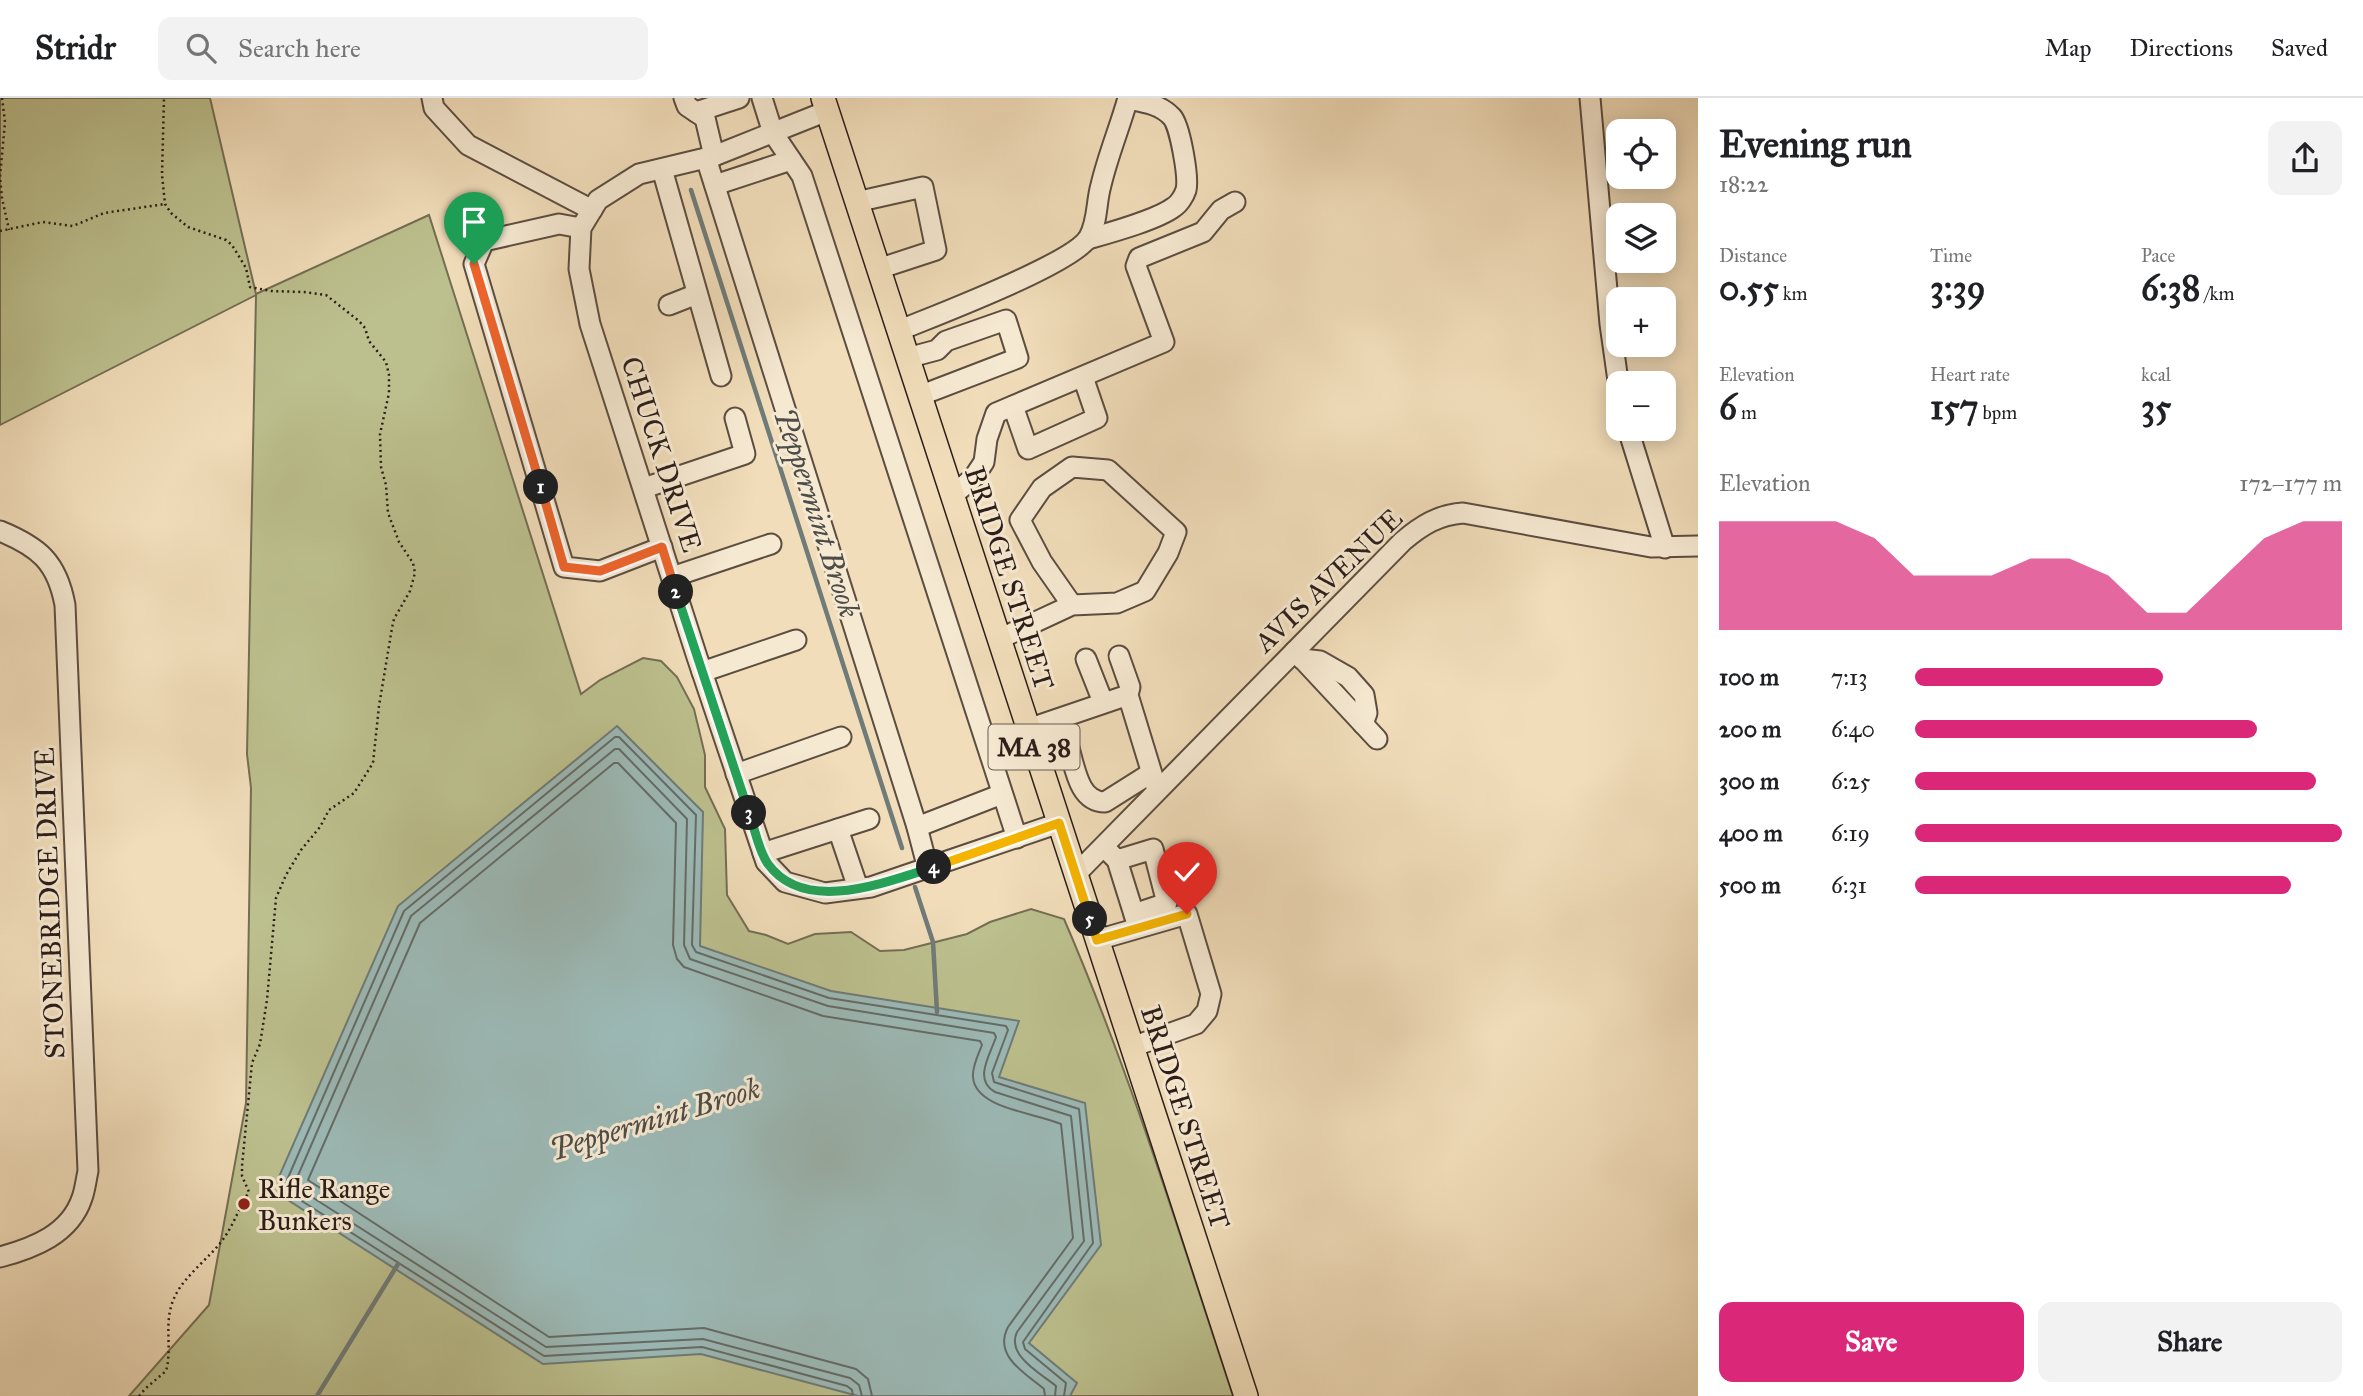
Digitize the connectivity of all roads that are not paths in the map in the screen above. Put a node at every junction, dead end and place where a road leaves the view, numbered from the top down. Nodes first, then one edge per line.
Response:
1 (432, 98) edge
2 (739, 98) edge
3 (762, 98) edge
4 (1128, 98) edge
5 (1590, 98) edge
6 (825, 104) edge
7 (690, 105) edge
8 (772, 132) junction
9 (710, 157) junction
10 (791, 160) junction
11 (662, 169) junction
12 (715, 185) junction
13 (856, 202) junction
14 (1235, 202) dead end
15 (592, 210) junction
16 (581, 228) junction
17 (1088, 239) junction
18 (878, 270) junction
19 (698, 294) junction
20 (669, 305) dead end
21 (898, 331) junction
22 (907, 358) junction
23 (1617, 371) edge
24 (721, 376) dead end
25 (1083, 377) junction
26 (919, 396) junction
27 (1013, 406) junction
28 (735, 418) dead end
29 (1632, 441) edge
30 (644, 488) junction
31 (952, 496) junction
32 (0, 531) edge
33 (771, 544) dead end
34 (1698, 546) edge
35 (662, 547) junction
36 (1665, 548) junction
37 (672, 577) junction
38 (1072, 605) junction
39 (999, 639) junction
40 (796, 640) dead end
41 (1298, 655) junction
42 (1119, 656) dead end
43 (1086, 659) dead end
44 (702, 672) junction
45 (1128, 695) junction
46 (1103, 702) junction
47 (1028, 729) junction
48 (841, 737) dead end
49 (1377, 739) dead end
50 (1068, 745) dead end
51 (736, 774) junction
52 (1154, 782) junction
53 (1002, 794) junction
54 (869, 819) dead end
55 (1059, 823) junction
56 (917, 827) junction
57 (838, 829) junction
58 (1017, 838) junction
59 (763, 853) junction
60 (1110, 853) junction
61 (928, 869) junction
62 (1076, 874) junction
63 (858, 888) junction
64 (1136, 921) junction
65 (1097, 940) junction
66 (1132, 1047) junction
67 (0, 1257) edge
68 (1246, 1396) edge

1 - 15 street
2 - 7 street
3 - 8 street
4 - 17 street
4 - 17 street
5 - 23 street
6 - 8 street, CHUCK DRIVE
6 - 13 main road, BRIDGE STREET / MA 38
7 - 9 street
8 - 9 street, CHUCK DRIVE
8 - 10 street
9 - 11 street, CHUCK DRIVE
9 - 12 street
10 - 12 street
10 - 53 street
11 - 15 street, CHUCK DRIVE
11 - 19 street
12 - 56 street
13 - 18 main road, BRIDGE STREET / MA 38
13 - 18 street
14 - 25 street
15 - 16 street, CHUCK DRIVE
16 - 30 street, CHUCK DRIVE
16 - 35 street
17 - 21 street
18 - 21 main road, BRIDGE STREET / MA 38
19 - 20 street
19 - 24 street
21 - 22 main road, BRIDGE STREET / MA 38
22 - 26 main road, BRIDGE STREET / MA 38
22 - 26 street
25 - 27 street
25 - 27 street
26 - 31 main road, BRIDGE STREET / MA 38
27 - 31 street
28 - 30 street
29 - 36 street
30 - 35 street, CHUCK DRIVE
31 - 39 main road, BRIDGE STREET / MA 38
32 - 67 street, STONEBRIDGE DRIVE
33 - 37 street
34 - 36 street, AVIS AVENUE
35 - 37 street, CHUCK DRIVE
36 - 41 street, AVIS AVENUE
37 - 44 street, CHUCK DRIVE
38 - 38 street
38 - 39 street
39 - 47 main road, BRIDGE STREET / MA 38
40 - 44 street
41 - 49 street
41 - 52 street, AVIS AVENUE
42 - 45 street
43 - 46 street
44 - 51 street, CHUCK DRIVE
45 - 46 street
45 - 52 street
46 - 47 street
47 - 55 main road, BRIDGE STREET / MA 38
48 - 51 street
50 - 52 street
51 - 59 street, CHUCK DRIVE
52 - 60 street, AVIS AVENUE
53 - 56 street
53 - 58 street
54 - 57 street
55 - 58 street, CHUCK DRIVE
55 - 62 main road, BRIDGE STREET / MA 38
56 - 61 street
57 - 59 street
57 - 63 street
58 - 61 street, CHUCK DRIVE
59 - 63 street, CHUCK DRIVE
60 - 62 street, AVIS AVENUE
60 - 64 street
60 - 64 street
61 - 63 street, CHUCK DRIVE
62 - 65 main road, BRIDGE STREET / MA 38
64 - 65 street
64 - 66 street
65 - 66 main road, BRIDGE STREET / MA 38
66 - 68 main road, BRIDGE STREET / MA 38

